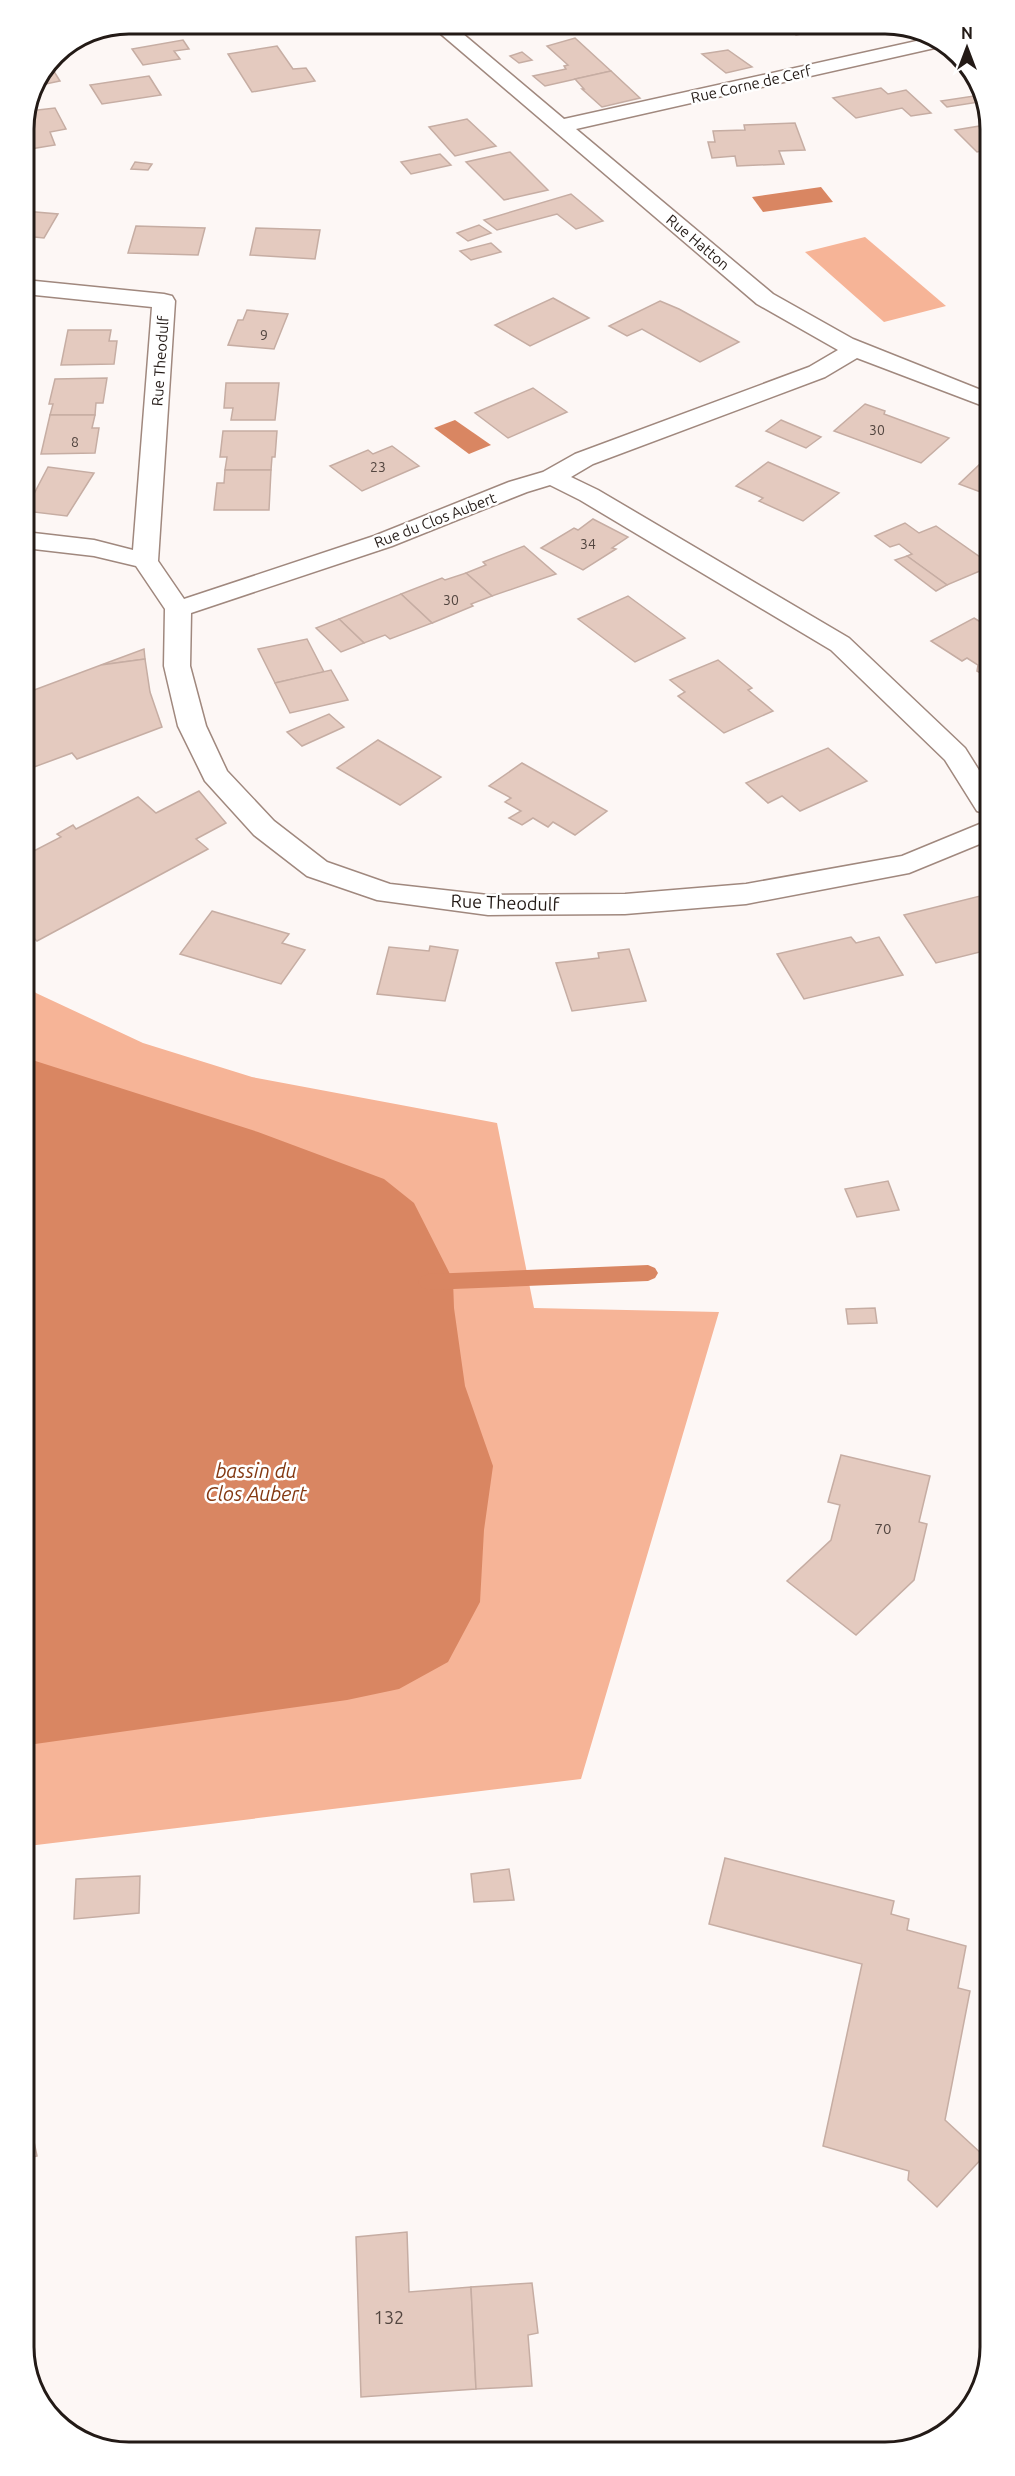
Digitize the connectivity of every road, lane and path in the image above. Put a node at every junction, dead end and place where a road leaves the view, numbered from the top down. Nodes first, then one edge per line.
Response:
1 (453, 34) edge
2 (928, 45) edge
3 (561, 126) junction
4 (35, 288) edge
5 (854, 350) junction
6 (980, 398) edge
7 (552, 477) junction
8 (35, 541) edge
9 (145, 561) junction
10 (178, 615) junction
11 (980, 794) edge
12 (980, 833) edge

1 - 3 street, Rue Hatton
2 - 3 street, Rue Corne de Cerf
3 - 5 street, Rue Hatton
4 - 9 street, Rue Theodulf
5 - 6 street, Rue Hatton
5 - 7 street, Rue du Clos Aubert
7 - 10 street, Rue du Clos Aubert
7 - 11 street
8 - 9 street
9 - 10 street
10 - 12 street, Rue Theodulf

